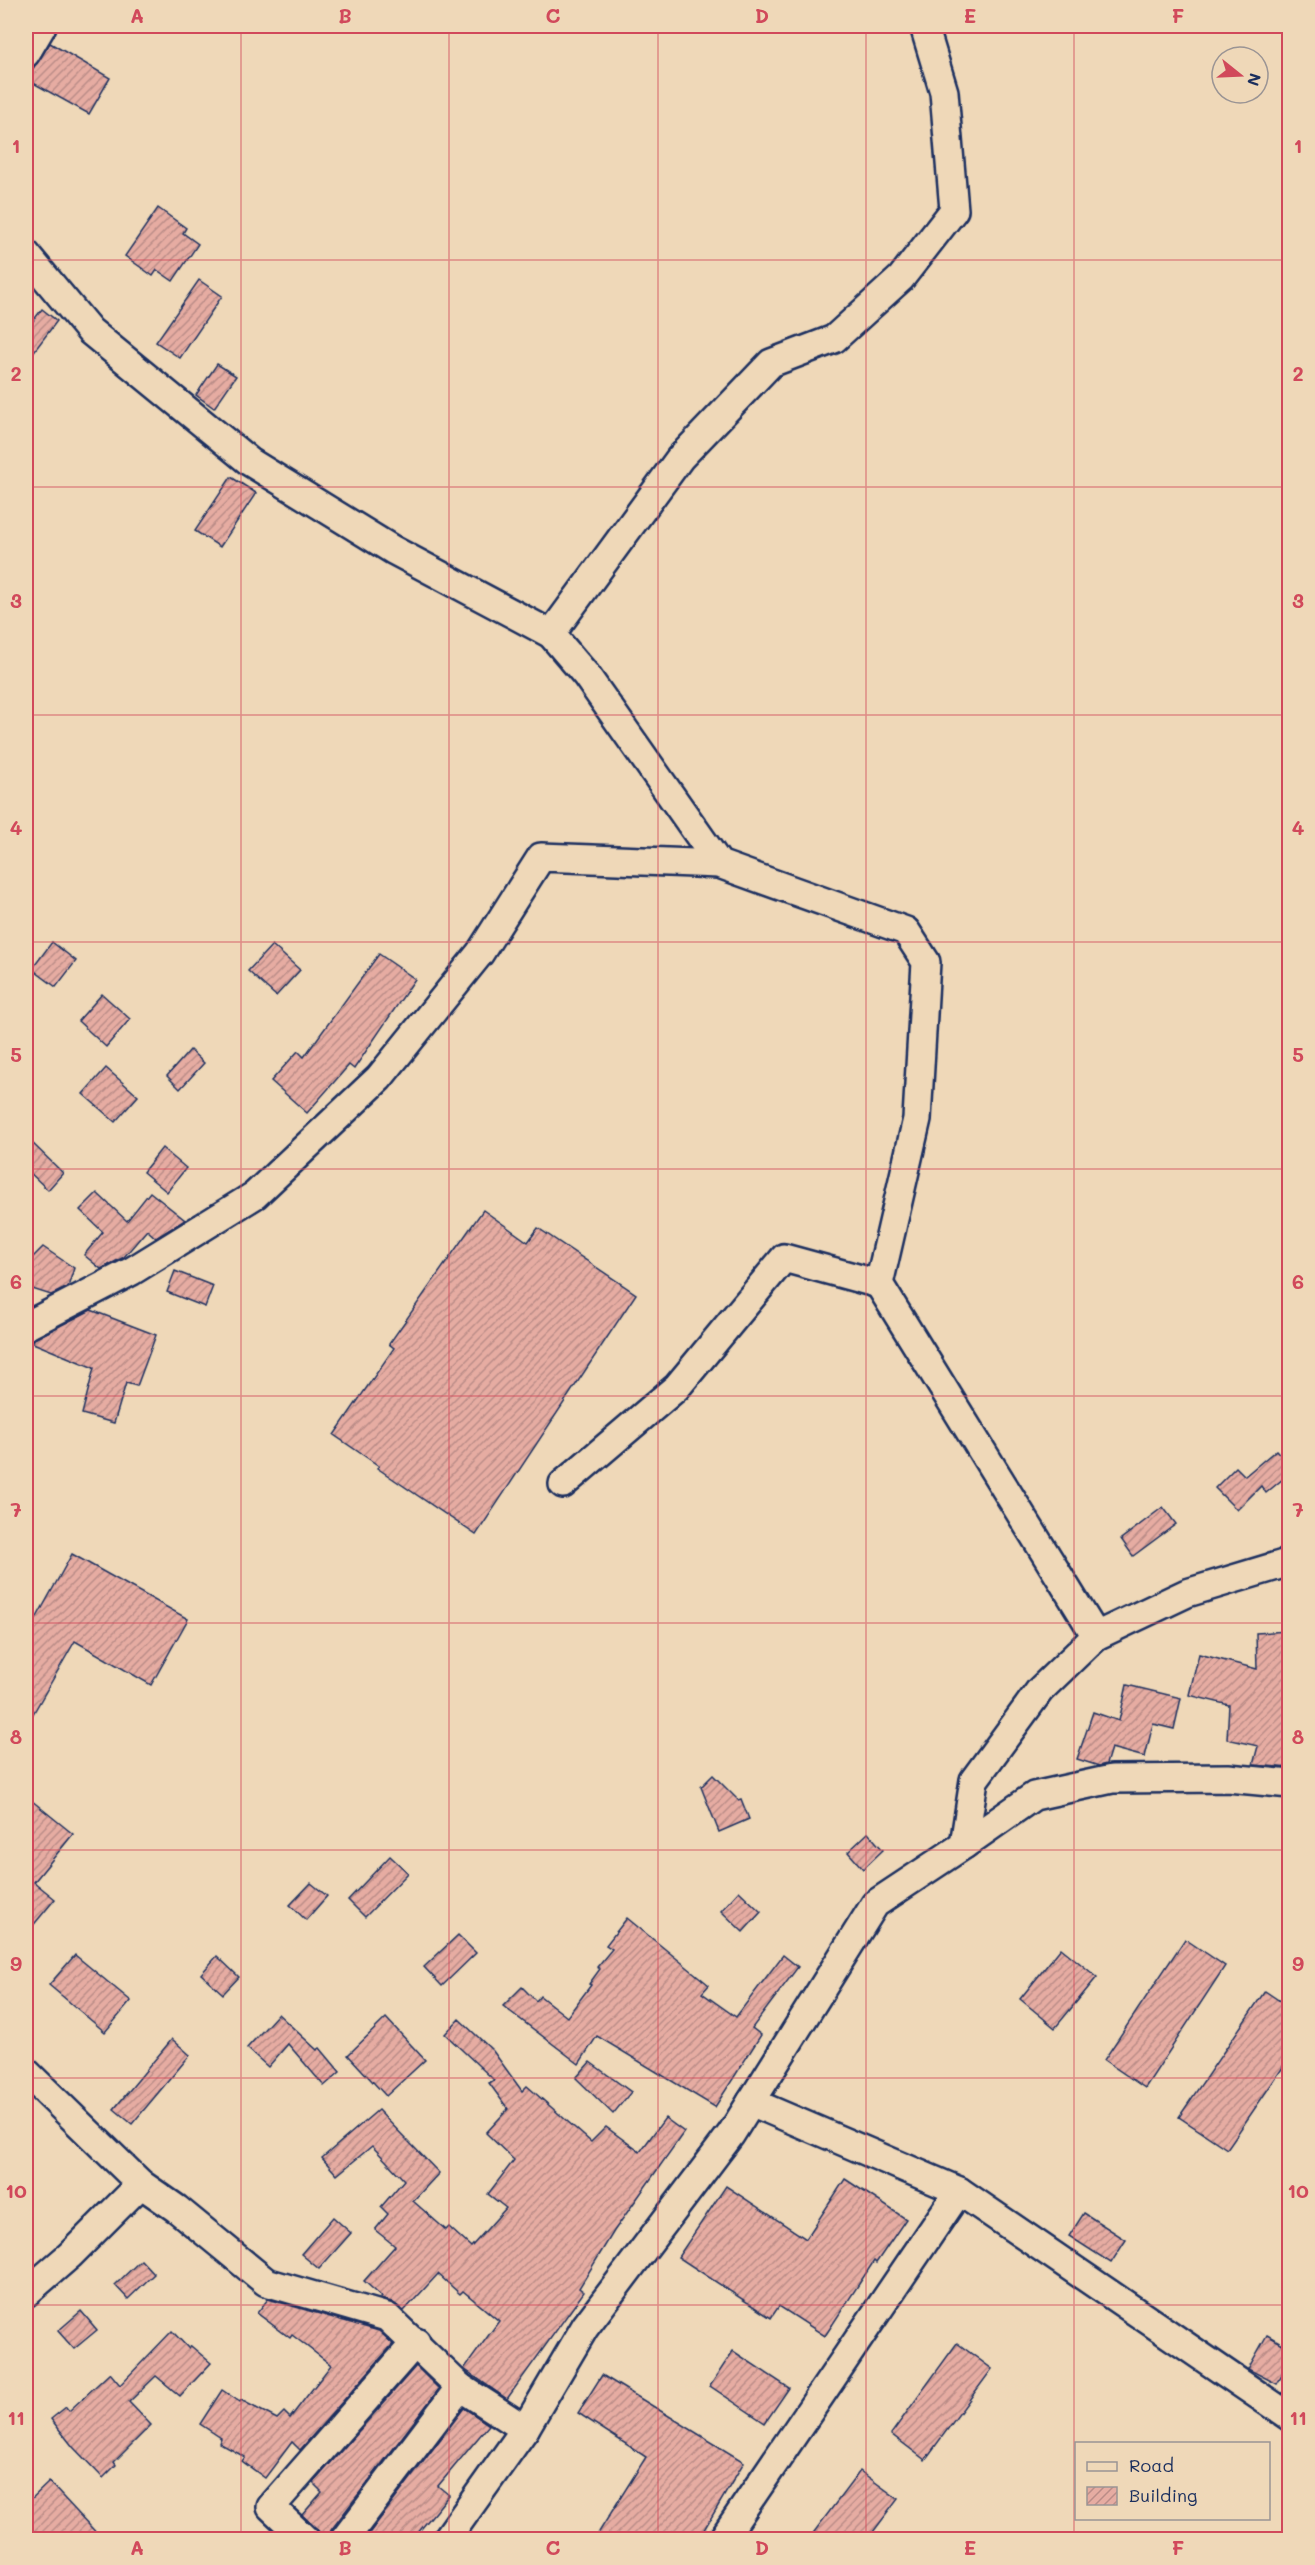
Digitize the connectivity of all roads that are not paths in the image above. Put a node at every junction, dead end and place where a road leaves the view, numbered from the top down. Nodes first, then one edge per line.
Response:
1 (42, 26) edge
2 (924, 26) edge
3 (26, 53) edge
4 (26, 254) edge
5 (551, 634) junction
6 (719, 864) junction
7 (879, 1284) junction
8 (26, 1326) edge
9 (563, 1484) dead end
10 (1290, 1562) edge
11 (1096, 1636) junction
12 (1290, 1784) edge
13 (964, 1845) junction
14 (26, 2072) edge
15 (751, 2102) junction
16 (141, 2184) junction
17 (959, 2191) junction
18 (26, 2293) edge
19 (416, 2342) junction
20 (460, 2387) junction
21 (1290, 2417) edge
22 (525, 2429) junction
23 (306, 2540) edge
24 (344, 2540) edge
25 (446, 2540) edge
26 (722, 2540) edge

1 - 3 street
2 - 5 street
4 - 5 street
5 - 6 street
6 - 7 street
6 - 8 street
7 - 9 street
7 - 11 street
10 - 11 street
11 - 13 street
12 - 13 street
13 - 15 street
14 - 16 street
15 - 17 street
15 - 22 street
16 - 18 street
16 - 19 street
17 - 21 street
17 - 26 street
19 - 20 street
19 - 23 street
20 - 22 street
20 - 24 street
22 - 25 street

